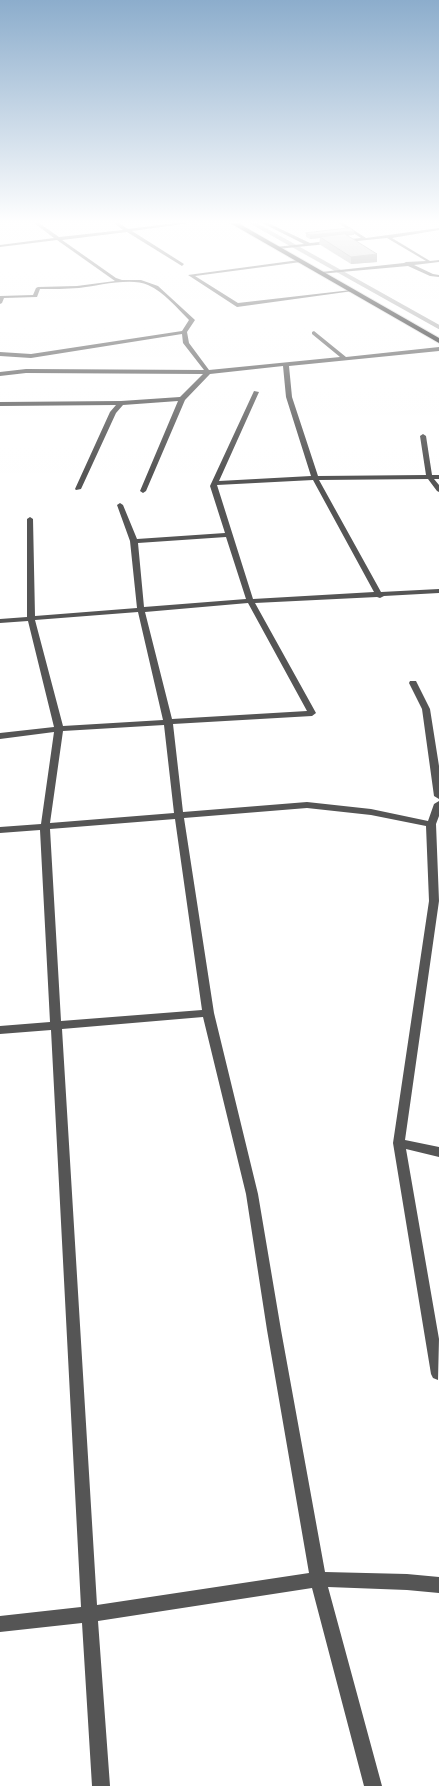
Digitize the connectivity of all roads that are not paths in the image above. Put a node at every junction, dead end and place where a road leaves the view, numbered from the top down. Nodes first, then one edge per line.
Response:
1 (176, 306) edge
2 (378, 306) edge
3 (184, 332) junction
4 (314, 333) dead end
5 (439, 341) edge
6 (439, 350) edge
7 (0, 354) edge
8 (8, 355) junction
9 (346, 359) junction
10 (286, 366) junction
11 (8, 372) junction
12 (208, 372) junction
13 (0, 374) edge
14 (256, 392) dead end
15 (182, 399) junction
16 (121, 403) junction
17 (0, 404) edge
18 (424, 436) dead end
19 (429, 476) junction
20 (439, 477) edge
21 (316, 478) junction
22 (215, 483) junction
23 (78, 489) dead end
24 (439, 490) edge
25 (144, 491) dead end
26 (120, 505) dead end
27 (30, 519) dead end
28 (230, 535) junction
29 (134, 541) junction
30 (439, 592) edge
31 (380, 596) junction
32 (250, 601) junction
33 (141, 610) junction
34 (31, 618) junction
35 (0, 621) edge
36 (413, 683) dead end
37 (168, 722) junction
38 (59, 729) junction
39 (0, 736) edge
40 (439, 796) edge
41 (439, 804) edge
42 (179, 815) junction
43 (432, 824) junction
44 (45, 826) junction
45 (0, 830) edge
46 (437, 902) edge
47 (208, 1013) junction
48 (56, 1024) junction
49 (0, 1030) edge
50 (399, 1143) junction
51 (439, 1152) edge
52 (438, 1374) edge
53 (318, 1579) junction
54 (439, 1585) edge
55 (89, 1614) junction
56 (0, 1624) edge
57 (102, 1786) edge
58 (373, 1786) edge

1 - 3 street
2 - 5 highway
3 - 8 street
3 - 12 street
4 - 9 street
6 - 9 street
7 - 8 street
8 - 11 street
9 - 10 street
10 - 12 street
10 - 21 street
11 - 12 street
11 - 13 street
12 - 15 street
14 - 22 street
15 - 16 street
15 - 25 street
16 - 17 street
16 - 23 street
18 - 19 street
19 - 20 street
19 - 21 street
19 - 24 street
21 - 22 street
21 - 31 street
22 - 28 street
26 - 29 street
27 - 34 street
28 - 29 street
28 - 32 street
29 - 33 street
30 - 31 street
31 - 32 street
32 - 33 street
32 - 37 street
33 - 34 street
33 - 37 street
34 - 35 street
34 - 38 street
36 - 40 street
37 - 38 street
37 - 42 street
38 - 39 street
38 - 44 street
41 - 43 street
42 - 43 street
42 - 44 street
42 - 47 street
43 - 46 street
44 - 45 street
44 - 48 street
46 - 50 street
47 - 48 street
47 - 53 street
48 - 49 street
48 - 55 street
50 - 51 street
50 - 52 street
53 - 54 street
53 - 55 street
53 - 58 street
55 - 56 street
55 - 57 street

